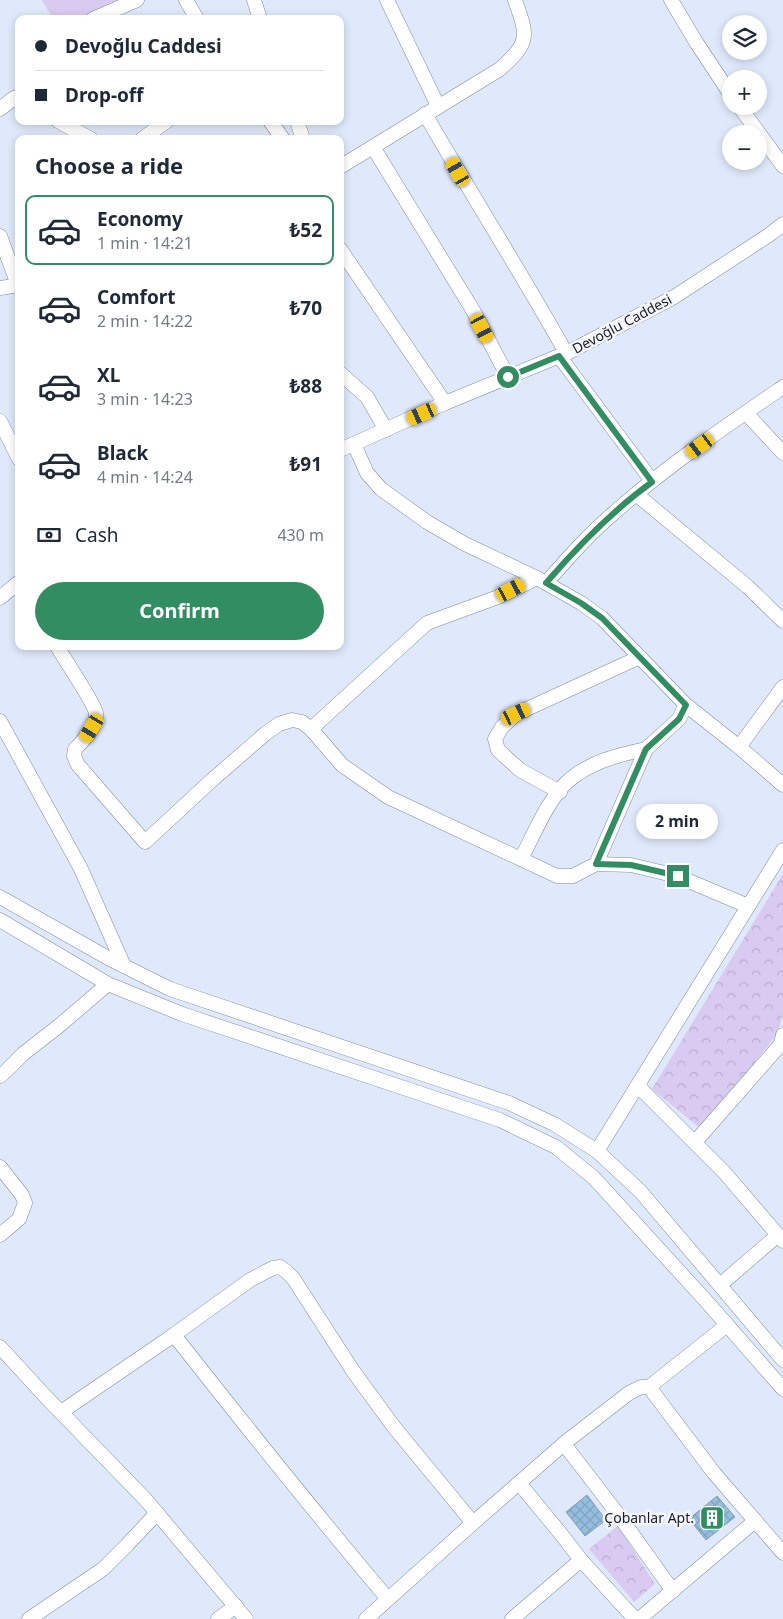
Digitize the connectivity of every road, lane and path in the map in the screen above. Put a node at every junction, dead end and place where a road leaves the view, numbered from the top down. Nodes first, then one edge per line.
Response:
1 (137, 0) edge
2 (186, 0) edge
3 (254, 0) edge
4 (387, 0) edge
5 (514, 0) edge
6 (671, 0) edge
7 (101, 15) edge
8 (194, 15) edge
9 (259, 15) edge
10 (722, 81) edge
11 (15, 99) edge
12 (438, 106) junction
13 (0, 109) edge
14 (425, 114) junction
15 (746, 115) edge
16 (65, 125) edge
17 (161, 125) edge
18 (84, 135) edge
19 (148, 135) edge
20 (373, 147) junction
21 (344, 165) edge
22 (783, 166) edge
23 (783, 224) edge
24 (0, 236) edge
25 (344, 255) edge
26 (15, 277) edge
27 (15, 286) edge
28 (0, 288) edge
29 (562, 355) junction
30 (344, 377) edge
31 (508, 377) junction
32 (783, 387) edge
33 (445, 403) junction
34 (746, 412) junction
35 (0, 421) edge
36 (386, 430) junction
37 (354, 444) junction
38 (344, 448) edge
39 (15, 451) edge
40 (783, 453) edge
41 (652, 482) junction
42 (636, 494) junction
43 (541, 580) junction
44 (15, 586) edge
45 (0, 598) edge
46 (783, 621) edge
47 (59, 650) edge
48 (640, 657) junction
49 (783, 687) edge
50 (686, 705) junction
51 (0, 721) edge
52 (311, 729) junction
53 (739, 747) junction
54 (646, 749) junction
55 (783, 785) edge
56 (560, 792) junction
57 (783, 851) edge
58 (521, 859) junction
59 (596, 864) junction
60 (0, 897) edge
61 (748, 906) junction
62 (0, 920) edge
63 (124, 966) junction
64 (108, 984) junction
65 (782, 1041) edge
66 (0, 1076) edge
67 (638, 1086) junction
68 (695, 1142) junction
69 (598, 1151) junction
70 (0, 1167) edge
71 (0, 1235) edge
72 (781, 1238) edge
73 (720, 1285) junction
74 (728, 1325) junction
75 (174, 1335) junction
76 (0, 1346) edge
77 (11, 1358) junction
78 (783, 1360) edge
79 (0, 1368) edge
80 (649, 1388) junction
81 (783, 1389) edge
82 (61, 1412) junction
83 (564, 1444) junction
84 (519, 1483) junction
85 (157, 1513) junction
86 (755, 1522) junction
87 (474, 1523) junction
88 (783, 1553) edge
89 (581, 1560) junction
90 (673, 1591) junction
91 (388, 1599) junction
92 (236, 1606) junction
93 (29, 1619) edge
94 (218, 1619) edge
95 (246, 1619) edge
96 (366, 1619) edge
97 (512, 1619) edge
98 (637, 1619) edge

1 - 7 street
2 - 8 street
3 - 9 street
4 - 12 street
5 - 12 street
6 - 10 street
11 - 13 street
12 - 14 street
14 - 20 street
14 - 29 street
15 - 22 street
16 - 18 street
17 - 19 street
20 - 21 street
20 - 31 street
23 - 29 street, Devoğlu Caddesi
24 - 26 street
25 - 33 street
27 - 28 street
29 - 31 street, Devoğlu Caddesi
29 - 41 street
30 - 36 street
31 - 33 street, Devoğlu Caddesi
32 - 34 street
33 - 36 street, Devoğlu Caddesi
34 - 40 street
34 - 41 street
35 - 39 street
36 - 37 street, Devoğlu Caddesi
37 - 38 street, Devoğlu Caddesi
37 - 43 street
41 - 42 street
42 - 43 street
42 - 46 street
43 - 48 street
43 - 52 street
44 - 45 street
47 - 52 street
48 - 50 street
48 - 56 street
49 - 53 street
50 - 53 street
50 - 54 street
51 - 63 street
52 - 58 street
53 - 55 street
54 - 56 street
54 - 59 street
56 - 58 street
57 - 61 street
58 - 59 street
59 - 61 street
60 - 63 street
61 - 67 street
62 - 64 street
63 - 69 street
64 - 66 street
64 - 74 street
65 - 68 street
67 - 68 street
67 - 69 street
68 - 72 street
69 - 73 street
70 - 71 street
72 - 73 street
73 - 78 street
74 - 80 street
74 - 81 street
75 - 82 street
75 - 87 street
75 - 91 street
76 - 77 street
77 - 79 street
77 - 82 street
80 - 83 street
80 - 86 street
82 - 85 street
83 - 84 street
83 - 90 street
84 - 87 street
84 - 89 street
85 - 92 street
85 - 93 street
86 - 88 street
86 - 90 street
87 - 91 street
89 - 97 street
89 - 98 street
90 - 98 street
91 - 96 street
92 - 94 street
92 - 95 street

